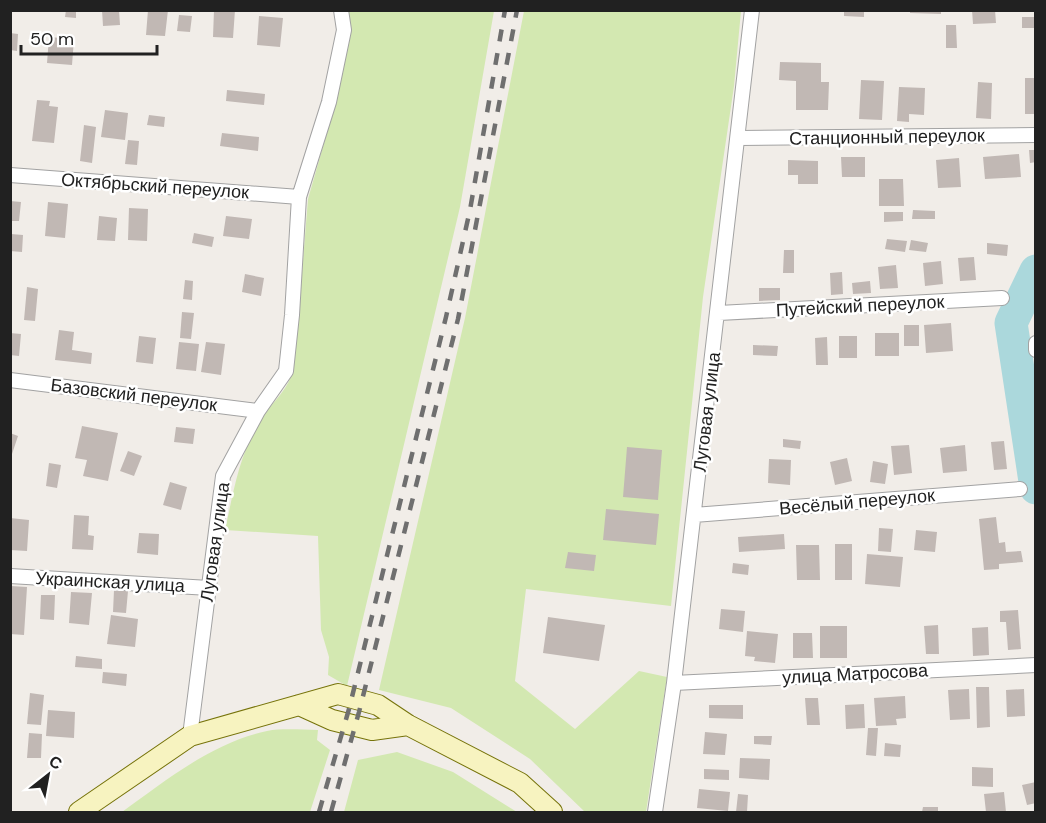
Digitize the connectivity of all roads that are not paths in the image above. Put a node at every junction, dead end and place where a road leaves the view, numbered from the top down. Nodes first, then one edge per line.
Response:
1 (341, 10) edge
2 (752, 10) edge
3 (1035, 135) edge
4 (739, 138) junction
5 (10, 175) edge
6 (299, 197) junction
7 (1002, 298) dead end
8 (719, 314) junction
9 (1035, 343) edge
10 (1035, 350) edge
11 (10, 380) edge
12 (258, 411) junction
13 (1020, 489) dead end
14 (694, 515) junction
15 (10, 576) edge
16 (209, 588) junction
17 (1035, 665) edge
18 (674, 682) junction
19 (190, 736) junction
20 (79, 813) edge
21 (552, 813) edge
22 (655, 813) edge

1 - 6 street, Луговая улица
2 - 4 street, Луговая улица
3 - 4 street, Станционный переулок
4 - 8 street, Луговая улица
5 - 6 street, Октябрьский переулок
6 - 12 street, Луговая улица
7 - 8 street, Путейский переулок
8 - 14 street, Луговая улица
9 - 10 street
11 - 12 street, Базовский переулок
12 - 16 street, Луговая улица
13 - 14 street, Весёлый переулок
14 - 18 street, Луговая улица
15 - 16 street, Украинская улица
16 - 19 street, Луговая улица
17 - 18 street, улица Матросова
18 - 22 street, Луговая улица
19 - 20 main road
19 - 21 main road

